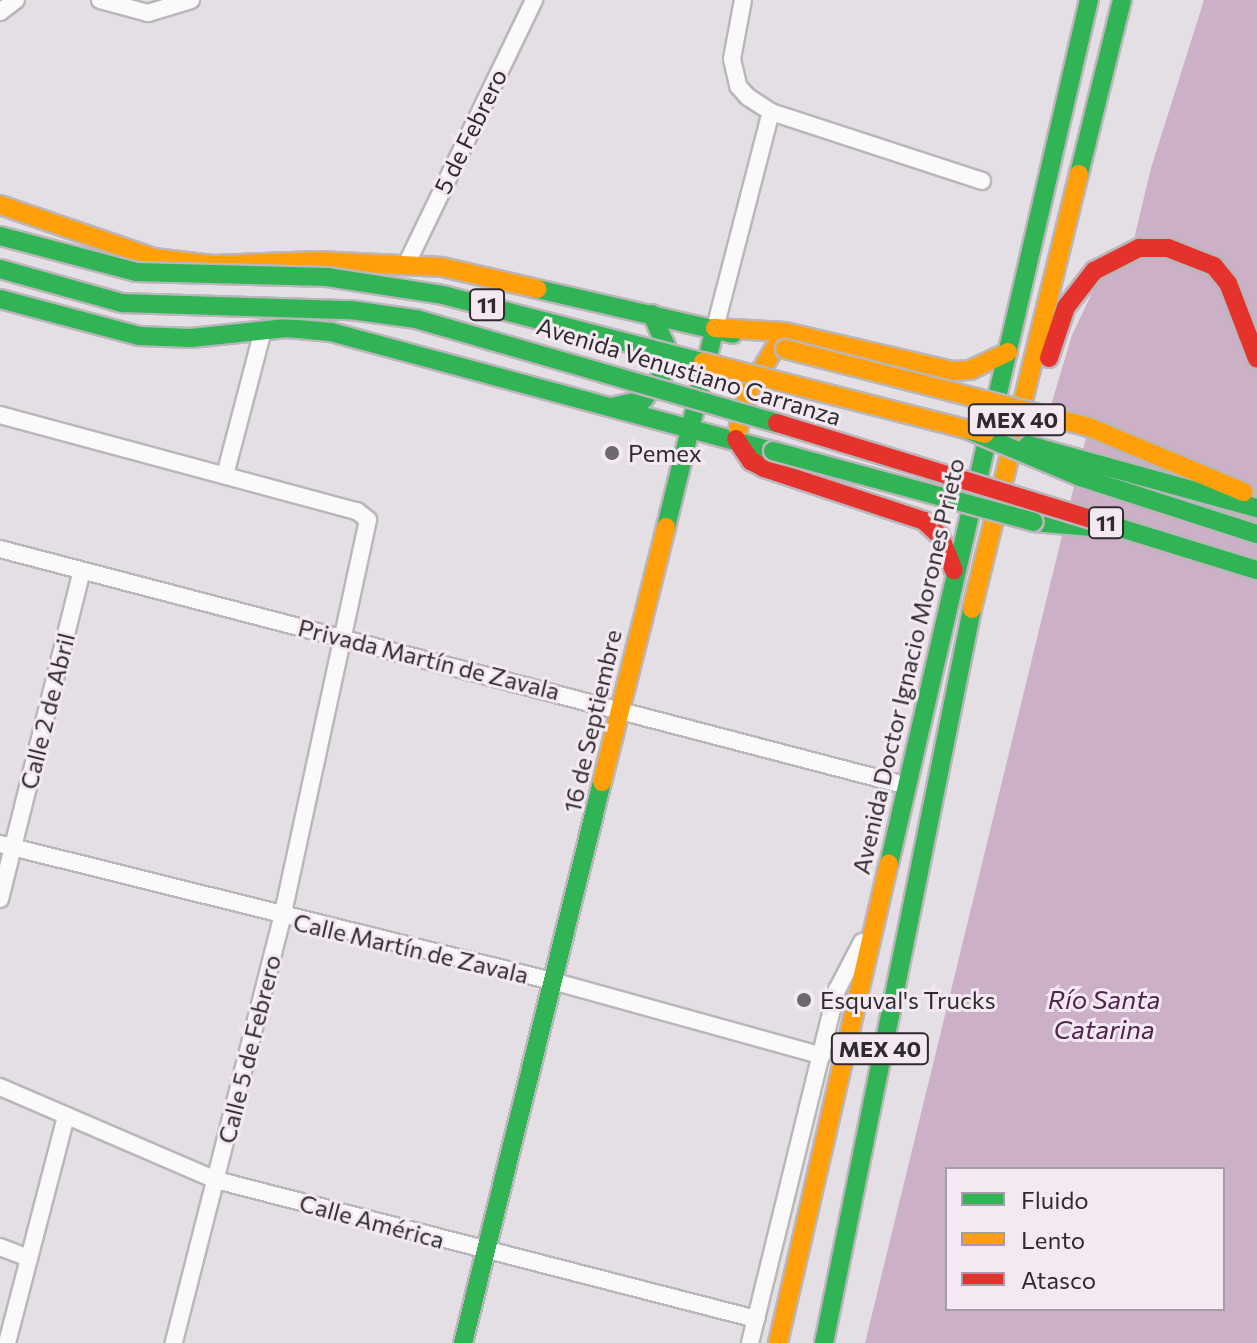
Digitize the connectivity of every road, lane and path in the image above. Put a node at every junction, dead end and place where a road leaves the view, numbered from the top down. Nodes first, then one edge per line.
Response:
1 (16, 0) edge
2 (100, 0) edge
3 (191, 0) edge
4 (534, 0) edge
5 (743, 0) edge
6 (1089, 0) edge
7 (1122, 0) edge
8 (0, 12) edge
9 (771, 112) junction
10 (982, 181) dead end
11 (0, 205) edge
12 (0, 236) edge
13 (136, 253) junction
14 (407, 263) junction
15 (0, 269) edge
16 (0, 299) edge
17 (652, 314) junction
18 (715, 328) junction
19 (263, 330) junction
20 (111, 331) junction
21 (781, 347) junction
22 (1008, 352) junction
23 (1257, 359) edge
24 (610, 407) junction
25 (0, 415) edge
26 (687, 426) junction
27 (966, 429) junction
28 (736, 439) junction
29 (225, 475) junction
30 (1257, 498) edge
31 (1257, 508) edge
32 (1124, 528) junction
33 (1257, 534) edge
34 (0, 549) edge
35 (954, 570) junction
36 (1257, 570) edge
37 (82, 571) junction
38 (345, 638) junction
39 (620, 707) junction
40 (904, 785) junction
41 (922, 842) junction
42 (6, 846) edge
43 (0, 899) edge
44 (282, 918) junction
45 (871, 927) junction
46 (556, 982) junction
47 (822, 1056) junction
48 (0, 1087) edge
49 (66, 1116) junction
50 (216, 1180) junction
51 (0, 1247) edge
52 (487, 1252) junction
53 (839, 1256) junction
54 (29, 1258) junction
55 (756, 1319) junction
56 (7, 1343) edge
57 (174, 1343) edge
58 (463, 1343) edge
59 (750, 1343) edge
60 (778, 1343) edge
61 (812, 1343) edge
62 (824, 1343) edge

1 - 8 street
2 - 3 street
4 - 14 street, 5 de Febrero
5 - 9 street
6 - 22 main road, Avenida Doctor Ignacio Morones Prieto / MEX 40
7 - 41 main road, Avenida Doctor Ignacio Morones Prieto / MEX 40
9 - 10 street
9 - 18 street, 16 de Septiembre
11 - 13 main road
12 - 27 main road, Avenida Venustiano Carranza / 11, bridge
13 - 14 main road
13 - 20 main road
14 - 17 main road
15 - 32 main road, Avenida Venustiano Carranza / 11, bridge
16 - 20 main road
17 - 18 main road
17 - 24 main road
18 - 21 main road
18 - 22 main road
18 - 26 main road, 16 de Septiembre
19 - 20 main road
19 - 24 main road
19 - 29 street
21 - 28 main road
21 - 30 main road, bridge
22 - 35 main road, Avenida Doctor Ignacio Morones Prieto / MEX 40
23 - 41 main road
24 - 26 main road
25 - 29 street
26 - 28 main road
26 - 39 main road, 16 de Septiembre
27 - 31 main road, Avenida Venustiano Carranza / 11, bridge
27 - 33 main road, bridge
28 - 32 main road, bridge
28 - 35 main road
29 - 38 street, Calle 5 de Febrero
32 - 36 main road, Avenida Venustiano Carranza / 11, bridge
34 - 37 street, Privada Martín de Zavala
35 - 40 main road, Avenida Doctor Ignacio Morones Prieto / MEX 40
37 - 38 street, Privada Martín de Zavala
37 - 42 street, Calle 2 de Abril
38 - 39 street, Privada Martín de Zavala
38 - 44 street, Calle 5 de Febrero
39 - 40 street, Privada Martín de Zavala
39 - 46 main road, 16 de Septiembre
40 - 45 main road, Avenida Doctor Ignacio Morones Prieto / MEX 40
41 - 53 main road, Avenida Doctor Ignacio Morones Prieto / MEX 40
42 - 43 street, Calle 2 de Abril
42 - 44 street, Calle Martín de Zavala
44 - 46 street, Calle Martín de Zavala
44 - 50 street, Calle 5 de Febrero
45 - 47 street
45 - 60 main road, Avenida Doctor Ignacio Morones Prieto / MEX 40
46 - 47 street, Calle Martín de Zavala
46 - 52 main road, 16 de Septiembre
47 - 55 street
48 - 49 street, Calle América
49 - 50 street, Calle América
49 - 54 street
50 - 52 street, Calle América
50 - 57 street, Calle 5 de Febrero
51 - 54 street
52 - 55 street, Calle América
52 - 58 main road, 16 de Septiembre
53 - 61 main road, MEX 40
53 - 62 main road, Avenida Doctor Ignacio Morones Prieto / MEX 40
54 - 56 street
55 - 59 street

